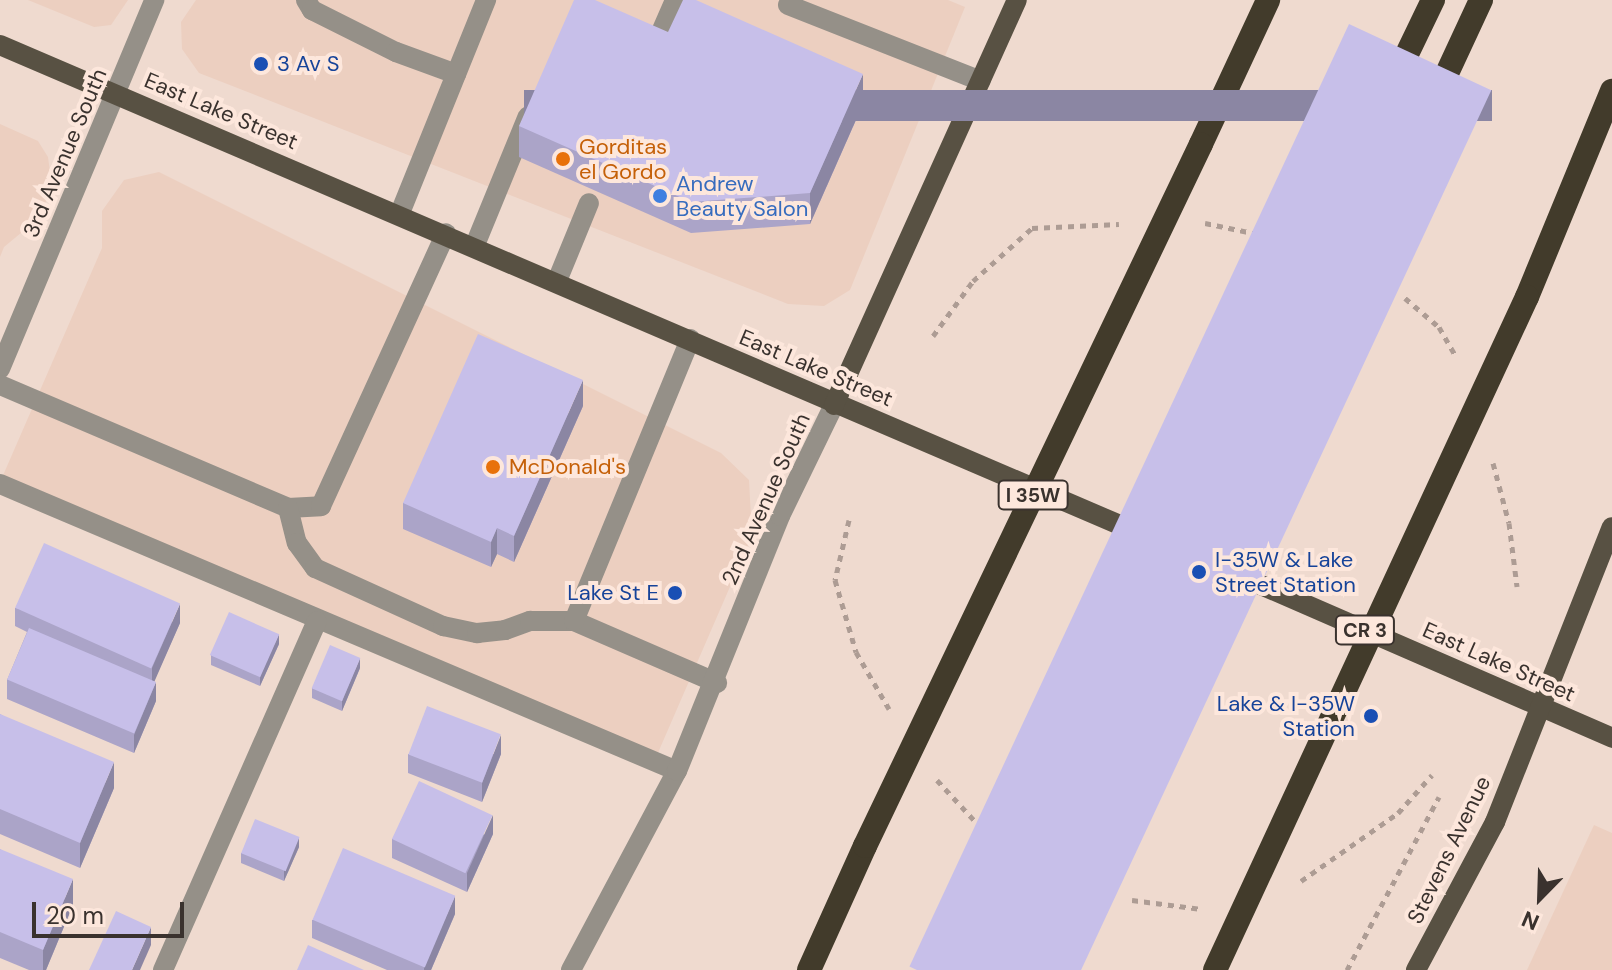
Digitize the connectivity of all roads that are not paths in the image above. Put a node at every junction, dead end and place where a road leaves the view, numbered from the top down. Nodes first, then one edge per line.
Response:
1 (154, 0) edge
2 (306, 0) edge
3 (486, 0) edge
4 (675, 0) edge
5 (1017, 0) edge
6 (1268, 0) edge
7 (1433, 0) edge
8 (1481, 0) edge
9 (788, 5) dead end
10 (0, 45) edge
11 (651, 56) edge
12 (456, 74) junction
13 (981, 81) junction
14 (1612, 91) edge
15 (118, 93) junction
16 (535, 99) edge
17 (1380, 110) edge
18 (1427, 115) edge
19 (589, 203) dead end
20 (400, 213) junction
21 (446, 233) junction
22 (475, 245) junction
23 (557, 281) junction
24 (690, 339) junction
25 (0, 369) edge
26 (0, 385) edge
27 (834, 405) junction
28 (0, 484) edge
29 (288, 508) junction
30 (1612, 527) edge
31 (1163, 543) edge
32 (1234, 574) edge
33 (317, 621) junction
34 (574, 621) junction
35 (717, 683) junction
36 (1538, 706) junction
37 (1612, 738) edge
38 (677, 771) junction
39 (163, 970) edge
40 (571, 970) edge
41 (809, 970) edge
42 (1215, 970) edge
43 (1416, 970) edge

1 - 15 street, 3rd Avenue South
2 - 12 street
3 - 12 street
4 - 11 street
5 - 13 main road, 2nd Avenue South
6 - 41 highway, I 35W, bridge
7 - 17 highway
8 - 18 highway
9 - 13 street
10 - 15 main road, East Lake Street
12 - 20 street
13 - 27 main road, 2nd Avenue South
14 - 42 highway, bridge
15 - 20 main road, East Lake Street
15 - 25 street, 3rd Avenue South
16 - 22 street
19 - 23 street
20 - 21 main road, East Lake Street
21 - 22 main road, East Lake Street
21 - 29 street
22 - 23 main road, East Lake Street
23 - 24 main road, East Lake Street
24 - 27 main road, East Lake Street
24 - 34 street
26 - 29 street
27 - 31 main road, East Lake Street
27 - 35 street, 2nd Avenue South
28 - 33 street
29 - 34 street
30 - 36 main road, Stevens Avenue
32 - 36 main road, East Lake Street / CR 3
33 - 38 street
33 - 39 street
34 - 35 street
35 - 38 street, 2nd Avenue South
36 - 37 main road, East Lake Street / CR 3
36 - 43 main road, Stevens Avenue
38 - 40 street, 2nd Avenue South

